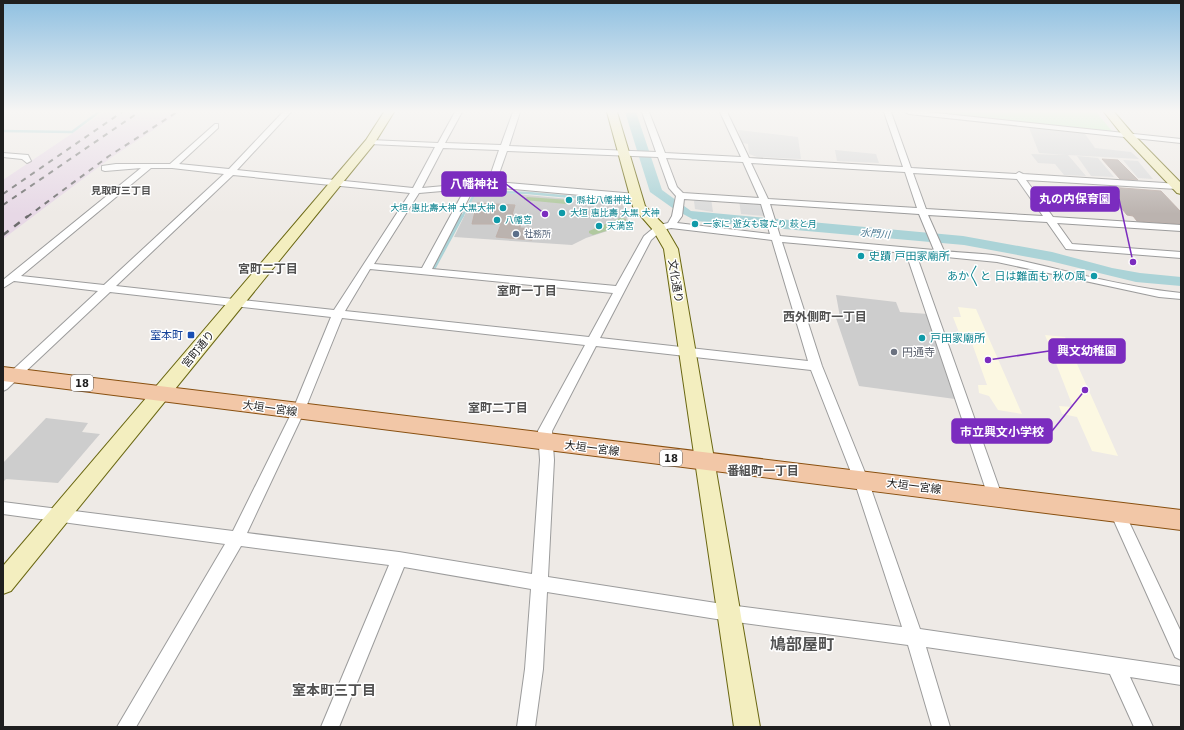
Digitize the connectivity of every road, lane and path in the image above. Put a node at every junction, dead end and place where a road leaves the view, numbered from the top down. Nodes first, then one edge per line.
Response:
1 (193, 146) edge
2 (255, 146) edge
3 (367, 146) edge
4 (439, 146) edge
5 (503, 146) edge
6 (504, 146) edge
7 (625, 146) edge
8 (655, 146) edge
9 (739, 146) edge
10 (901, 146) edge
11 (1147, 146) edge
12 (1153, 146) edge
13 (628, 153) junction
14 (657, 154) junction
15 (3, 155) edge
16 (745, 160) junction
17 (27, 161) dead end
18 (150, 165) junction
19 (172, 166) junction
20 (105, 168) dead end
21 (909, 169) junction
22 (230, 173) junction
23 (1019, 175) junction
24 (336, 183) junction
25 (491, 184) junction
26 (1180, 184) edge
27 (471, 186) junction
28 (416, 191) junction
29 (636, 197) junction
30 (680, 198) junction
31 (764, 200) junction
32 (923, 211) junction
33 (1050, 220) junction
34 (665, 227) junction
35 (1181, 228) edge
36 (774, 234) junction
37 (938, 249) junction
38 (910, 250) junction
39 (1181, 254) edge
40 (368, 266) junction
41 (426, 272) junction
42 (7, 282) edge
43 (106, 289) junction
44 (618, 290) junction
45 (1181, 296) edge
46 (236, 303) junction
47 (338, 314) junction
48 (591, 341) junction
49 (686, 351) junction
50 (816, 366) junction
51 (7, 378) edge
52 (162, 393) junction
53 (298, 412) junction
54 (546, 442) junction
55 (705, 462) junction
56 (861, 480) junction
57 (995, 496) junction
58 (3, 508) edge
59 (1117, 512) junction
60 (58, 516) junction
61 (1181, 520) edge
62 (237, 538) junction
63 (399, 559) junction
64 (539, 583) junction
65 (3, 584) edge
66 (729, 613) junction
67 (914, 637) junction
68 (1181, 651) edge
69 (1114, 665) junction
70 (1181, 676) edge
71 (126, 727) edge
72 (330, 727) edge
73 (526, 727) edge
74 (746, 727) edge
75 (941, 727) edge
76 (1144, 727) edge

1 - 19 street
2 - 22 street
3 - 24 street, 宮町通り
4 - 28 street
5 - 25 street
6 - 13 street
7 - 13 street, 文化通り
8 - 14 street
9 - 16 street
10 - 21 street
11 - 26 street
12 - 26 street
13 - 14 street
13 - 29 street, 文化通り
14 - 16 street
14 - 30 street
15 - 17 street
16 - 21 street
16 - 31 street
18 - 19 street
18 - 20 street
18 - 42 street
19 - 22 street
21 - 23 street
21 - 32 street
22 - 24 street
22 - 43 street
23 - 26 street
23 - 33 street
24 - 28 street
24 - 46 street, 宮町通り
25 - 27 street
25 - 29 street
27 - 28 street
27 - 41 street
28 - 40 street
29 - 34 street, 文化通り
30 - 31 street
30 - 34 street
31 - 32 street
31 - 36 street
32 - 33 street
32 - 37 street
33 - 35 street
33 - 39 street
34 - 36 street
34 - 44 street
34 - 49 street, 文化通り
36 - 38 street
36 - 50 street
37 - 38 street
37 - 45 street
38 - 57 street
40 - 41 street
40 - 47 street
41 - 44 street
42 - 43 street
43 - 46 street
43 - 51 street
44 - 48 street
46 - 47 street
46 - 52 street, 宮町通り
47 - 48 street
47 - 53 street
48 - 49 street
48 - 54 street
49 - 50 street
49 - 55 street, 文化通り
50 - 56 street
51 - 52 main road, 大垣一宮線 / 18
52 - 53 main road, 大垣一宮線 / 18
52 - 60 street, 宮町通り
53 - 54 main road, 大垣一宮線 / 18
53 - 62 street
54 - 55 main road, 大垣一宮線 / 18
54 - 64 street
55 - 56 main road, 大垣一宮線 / 18
55 - 66 street, 文化通り
56 - 57 main road, 大垣一宮線 / 18
56 - 67 street
57 - 59 main road, 大垣一宮線 / 18
58 - 60 street
59 - 61 main road, 大垣一宮線 / 18
59 - 68 street
60 - 62 street
60 - 65 street, 宮町通り
62 - 63 street
62 - 71 street
63 - 64 street
63 - 72 street
64 - 66 street
64 - 73 street
66 - 67 street
66 - 74 street, 文化通り
67 - 69 street
67 - 75 street
69 - 70 street
69 - 76 street

